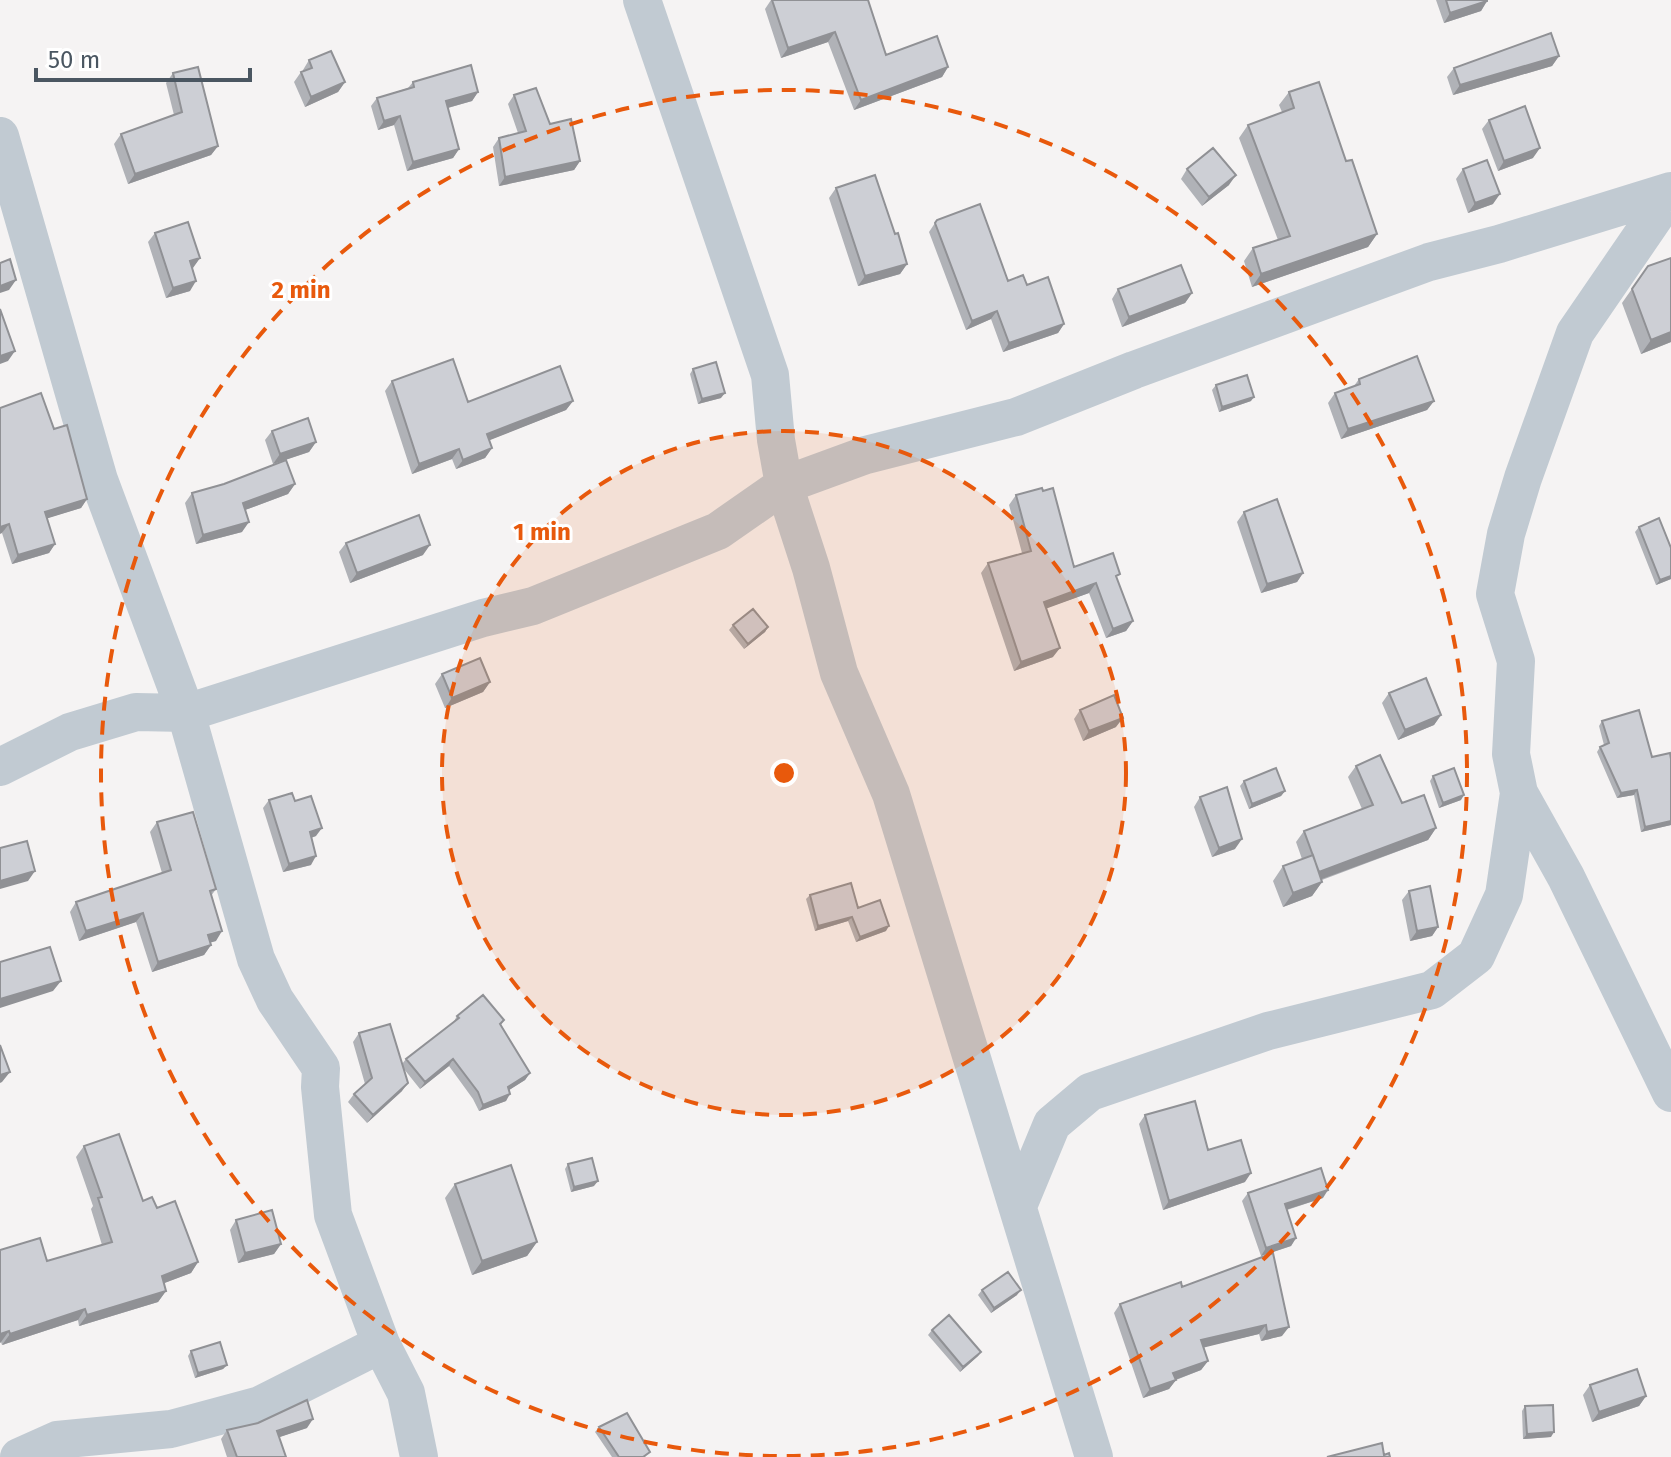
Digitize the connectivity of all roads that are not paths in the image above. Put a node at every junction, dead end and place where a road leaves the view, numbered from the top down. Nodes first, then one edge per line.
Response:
1 (642, 0) edge
2 (0, 136) edge
3 (1671, 192) edge
4 (784, 485) junction
5 (186, 713) junction
6 (0, 767) edge
7 (1519, 793) junction
8 (1671, 1093) edge
9 (1018, 1206) junction
10 (381, 1344) junction
11 (19, 1457) edge
12 (419, 1457) edge
13 (1094, 1457) edge

1 - 4 street
2 - 5 street
3 - 4 street
3 - 7 street
4 - 5 street
4 - 9 street
5 - 6 street
5 - 10 street
7 - 8 street
7 - 9 street
9 - 13 street
10 - 11 street
10 - 12 street

